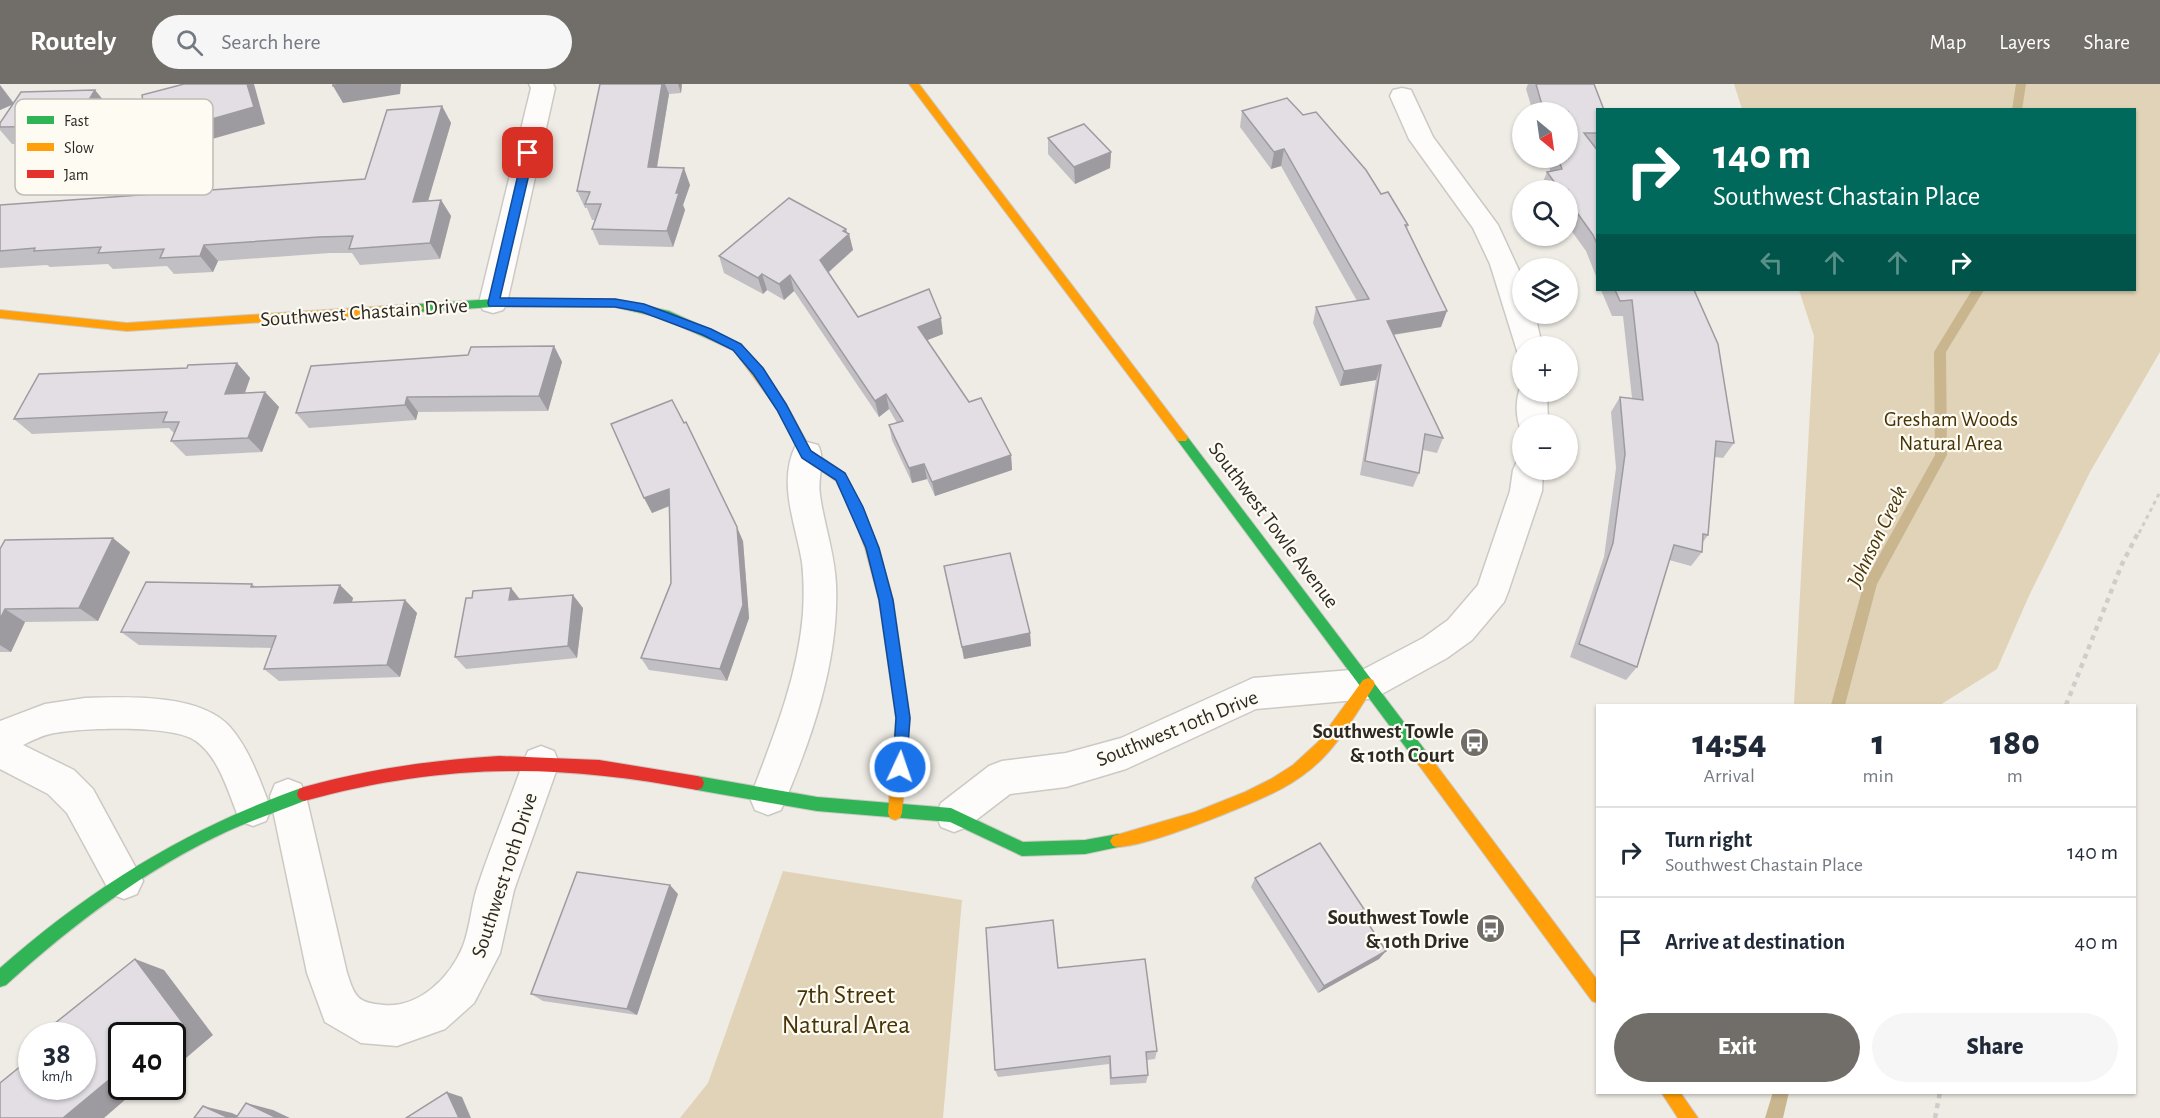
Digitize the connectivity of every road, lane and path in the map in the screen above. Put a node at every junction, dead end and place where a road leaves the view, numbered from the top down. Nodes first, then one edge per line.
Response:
1 (541, 84) edge
2 (914, 84) edge
3 (1402, 96) dead end
4 (493, 303) junction
5 (0, 314) edge
6 (1526, 336) edge
7 (807, 454) junction
8 (1527, 480) edge
9 (2160, 492) edge
10 (1368, 684) junction
11 (2066, 704) edge
12 (0, 738) edge
13 (0, 750) edge
14 (541, 763) junction
15 (288, 796) junction
16 (768, 798) junction
17 (253, 809) junction
18 (895, 813) junction
19 (954, 815) junction
20 (124, 881) junction
21 (0, 979) edge
22 (1596, 992) edge
23 (1671, 1094) edge
24 (1940, 1094) edge
25 (1689, 1118) edge
26 (1935, 1118) edge

1 - 4 street
2 - 10 street, Southwest Towle Avenue
3 - 6 street
4 - 5 street, Southwest Chastain Drive
4 - 7 street, Southwest Chastain Drive
7 - 16 street
7 - 18 street, Southwest Chastain Drive
8 - 10 street
9 - 11 path
10 - 19 street, Southwest 10th Drive
10 - 19 street, Southwest 10th Drive
10 - 22 street, Southwest Towle Avenue
12 - 17 street
13 - 20 street
14 - 15 street, Southwest 10th Drive
14 - 15 street, Southwest 10th Drive
14 - 16 street, Southwest 10th Drive
15 - 17 street, Southwest 10th Drive
16 - 18 street, Southwest 10th Drive
17 - 20 street, Southwest 10th Drive
18 - 19 street, Southwest 10th Drive
20 - 21 street, Southwest 10th Drive
23 - 25 street
24 - 26 path

